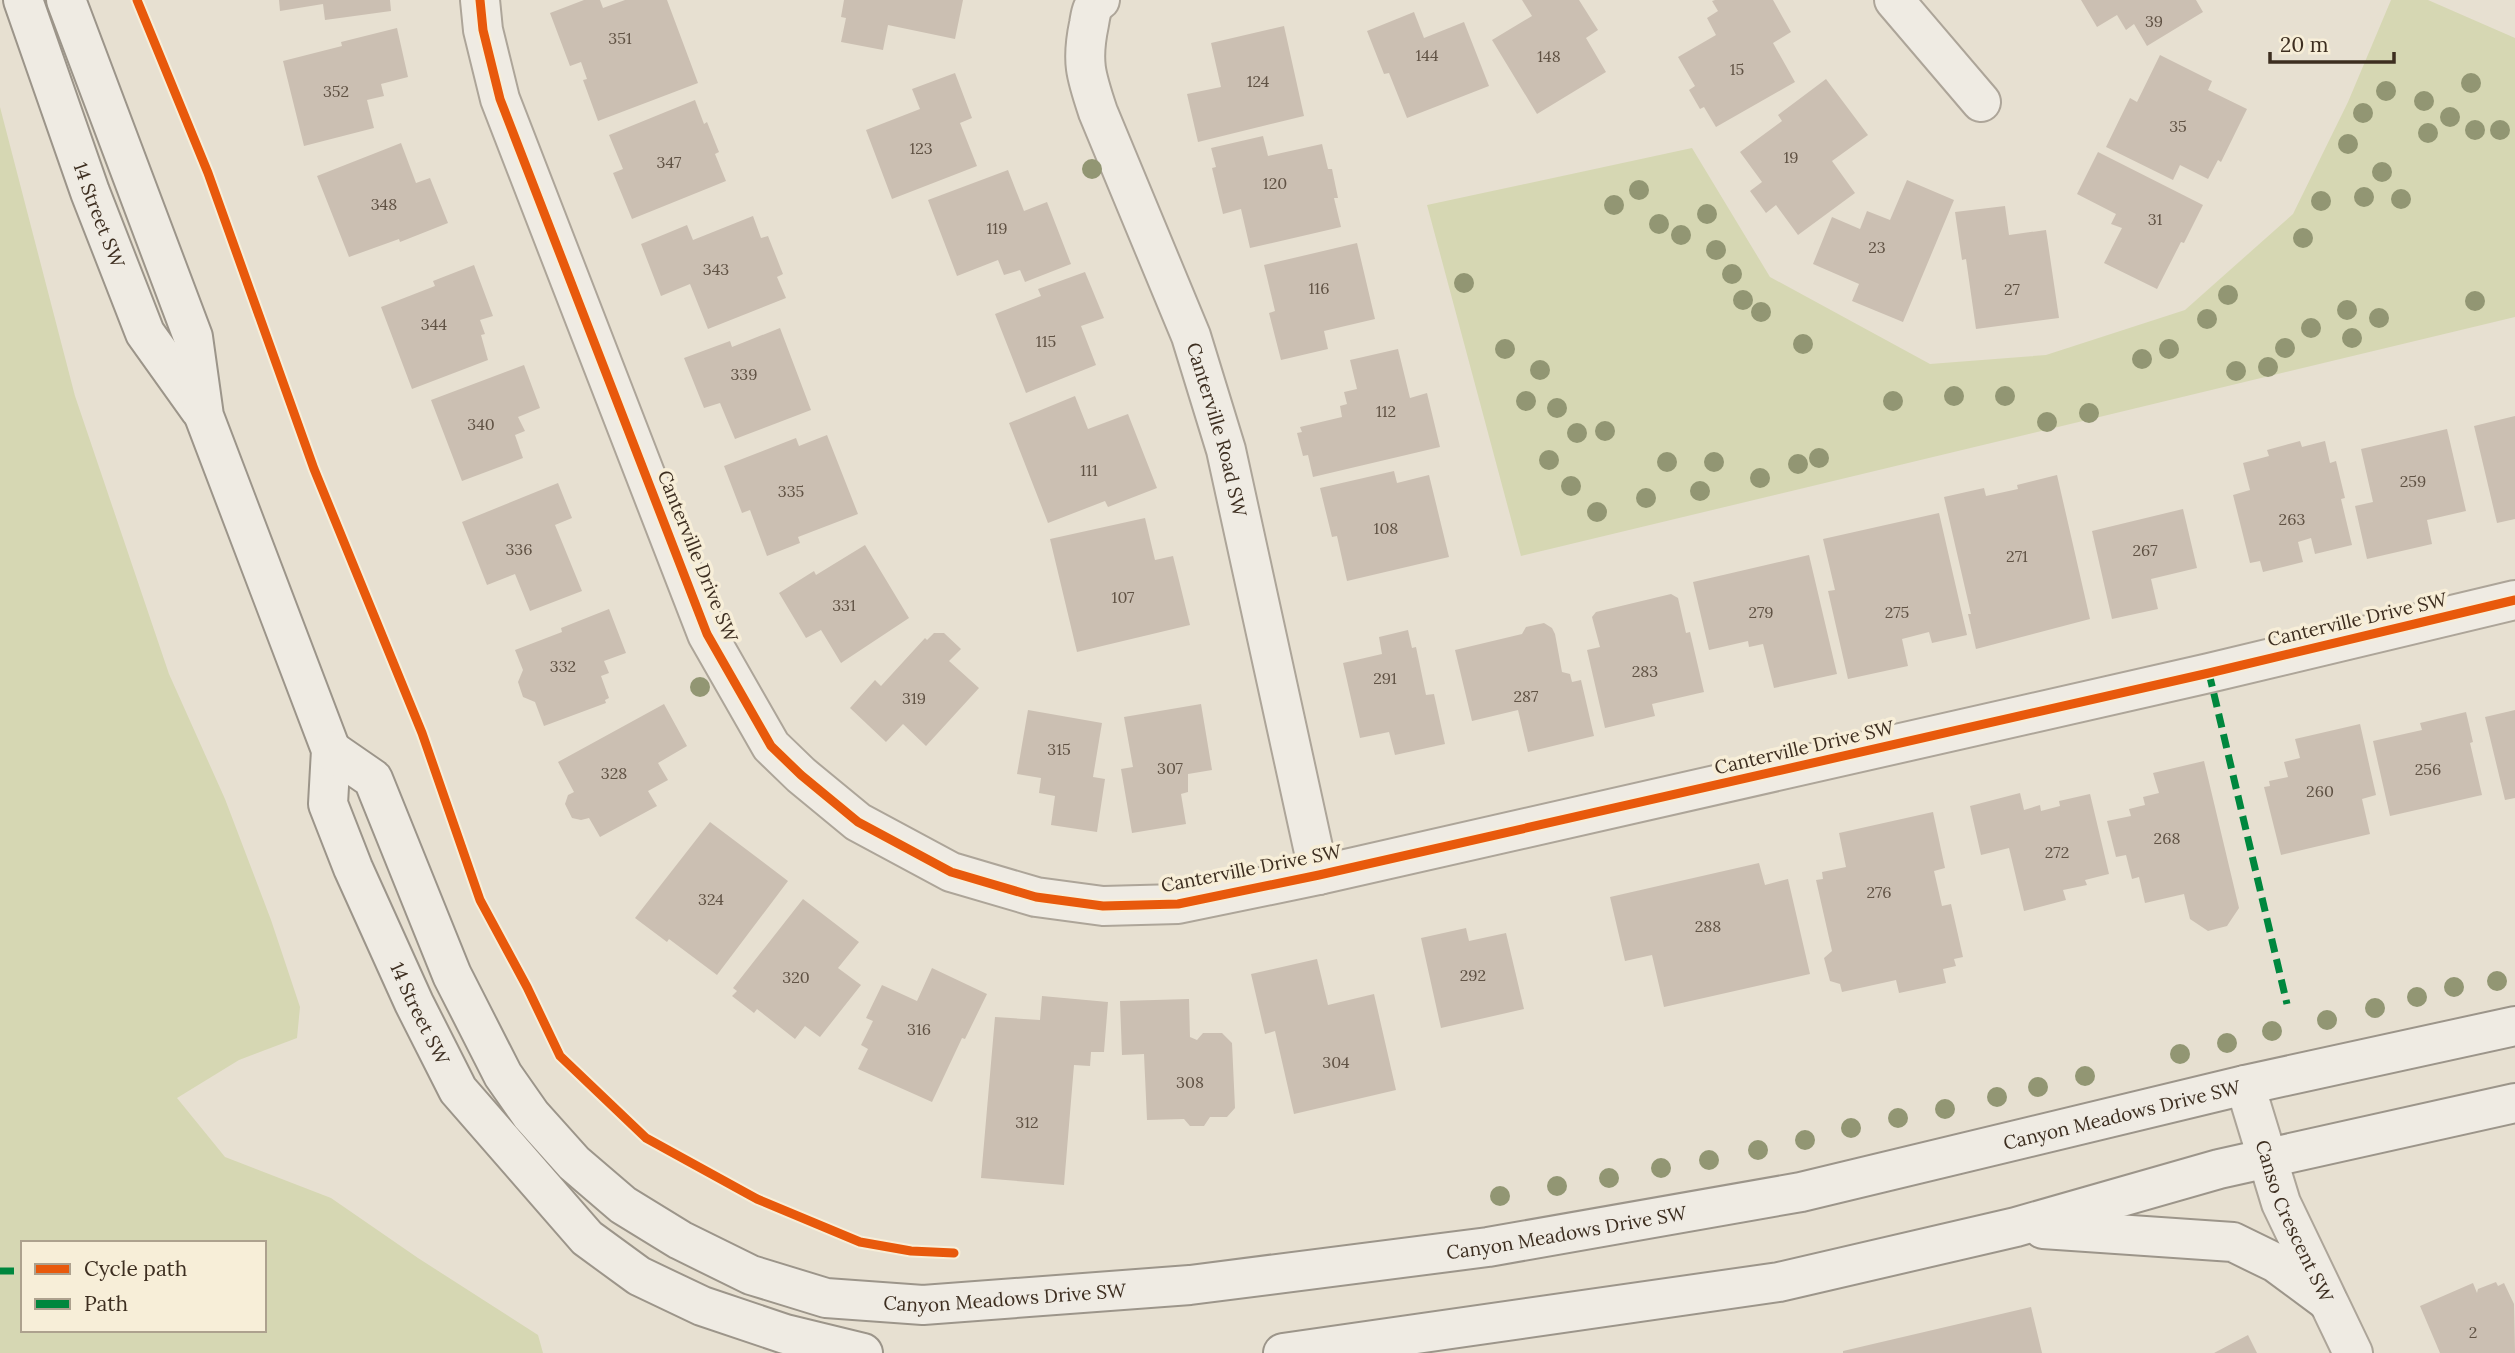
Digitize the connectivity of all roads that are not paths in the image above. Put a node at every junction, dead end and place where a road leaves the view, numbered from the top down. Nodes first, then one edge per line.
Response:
1 (23, 0) edge
2 (66, 0) edge
3 (480, 0) edge
4 (1100, 0) edge
5 (1894, 0) edge
6 (1981, 102) dead end
7 (204, 416) junction
8 (2515, 600) edge
9 (331, 750) junction
10 (1319, 875) junction
11 (2515, 1026) edge
12 (2245, 1085) junction
13 (2515, 1103) edge
14 (2267, 1158) junction
15 (2016, 1227) junction
16 (2326, 1300) junction
17 (863, 1353) edge
18 (1283, 1353) edge
19 (2353, 1353) edge

1 - 7 main road, 14 Street SW
2 - 7 main road, 14 Street SW
3 - 10 main road, Canterville Drive SW
4 - 10 main road, Canterville Road SW
5 - 6 main road
7 - 9 main road, 14 Street SW
8 - 10 main road, Canterville Drive SW
9 - 12 main road, Canyon Meadows Drive SW
9 - 17 main road, 14 Street SW
11 - 12 main road, Canyon Meadows Drive SW
12 - 14 main road, Canso Crescent SW
13 - 14 main road
14 - 15 main road
14 - 16 main road, Canso Crescent SW
15 - 16 main road
15 - 18 main road
16 - 19 main road, Canso Crescent SW

